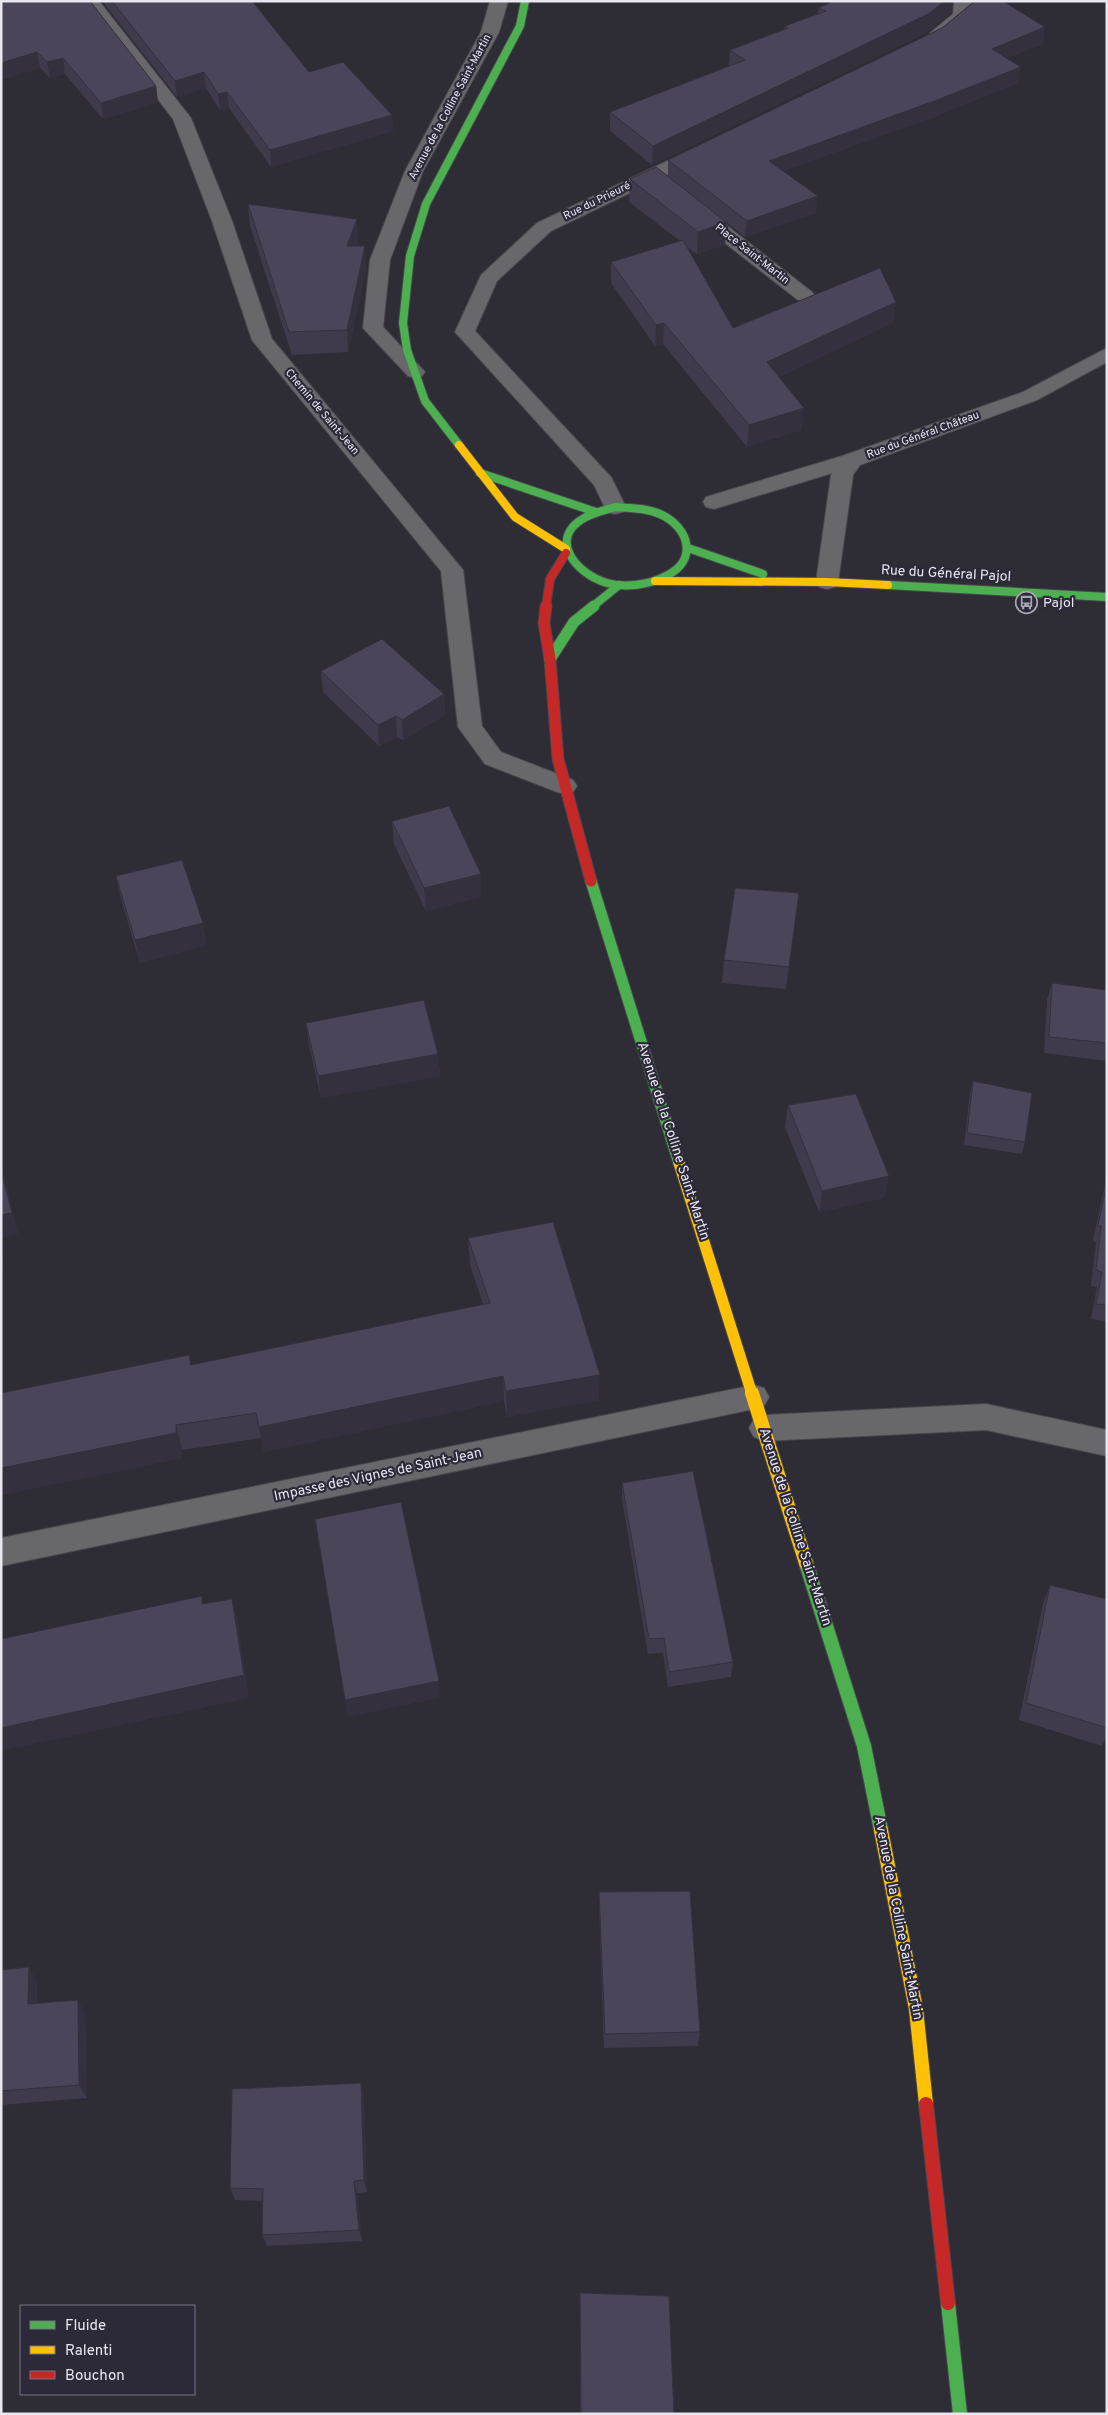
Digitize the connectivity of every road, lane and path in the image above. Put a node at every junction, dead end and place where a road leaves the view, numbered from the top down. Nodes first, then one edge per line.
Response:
1 (90, 1) edge
2 (499, 1) edge
3 (525, 1) edge
4 (963, 1) edge
5 (916, 48) edge
6 (722, 141) edge
7 (651, 175) junction
8 (666, 187) edge
9 (682, 199) edge
10 (805, 296) edge
11 (1107, 354) edge
12 (415, 372) junction
13 (852, 460) junction
14 (480, 473) junction
15 (714, 502) dead end
16 (615, 507) junction
17 (596, 512) junction
18 (688, 548) junction
19 (566, 551) junction
20 (655, 581) junction
21 (783, 581) junction
22 (827, 582) junction
23 (619, 585) junction
24 (1107, 597) edge
25 (550, 659) junction
26 (565, 786) junction
27 (754, 1397) junction
28 (764, 1428) junction
29 (1107, 1442) edge
30 (1, 1552) edge
31 (960, 2414) edge

1 - 26 street, Chemin de Saint-Jean
2 - 12 street, Avenue de la Colline Saint-Martin
3 - 12 street, Avenue de la Colline Saint-Martin
4 - 5 street
6 - 7 street, Rue du Prieuré
7 - 8 street
7 - 16 street, Rue du Prieuré
9 - 10 street, Place Saint-Martin
11 - 13 street, Rue du Général Château
12 - 14 street, Avenue de la Colline Saint-Martin
13 - 15 street
13 - 22 street, Rue du Général Château
14 - 17 street
14 - 19 street, Avenue de la Colline Saint-Martin
16 - 17 street
16 - 18 street
17 - 19 street
18 - 20 street
18 - 21 street, Rue du Général Pajol
19 - 23 street
19 - 25 street, Avenue de la Colline Saint-Martin
20 - 21 street, Rue du Général Pajol
20 - 23 street
21 - 22 street, Rue du Général Pajol
22 - 24 street, Rue du Général Pajol
23 - 25 street
25 - 26 street, Avenue de la Colline Saint-Martin
26 - 27 street, Avenue de la Colline Saint-Martin
27 - 28 street, Avenue de la Colline Saint-Martin
27 - 30 street, Impasse des Vignes de Saint-Jean
28 - 29 street
28 - 31 street, Avenue de la Colline Saint-Martin

